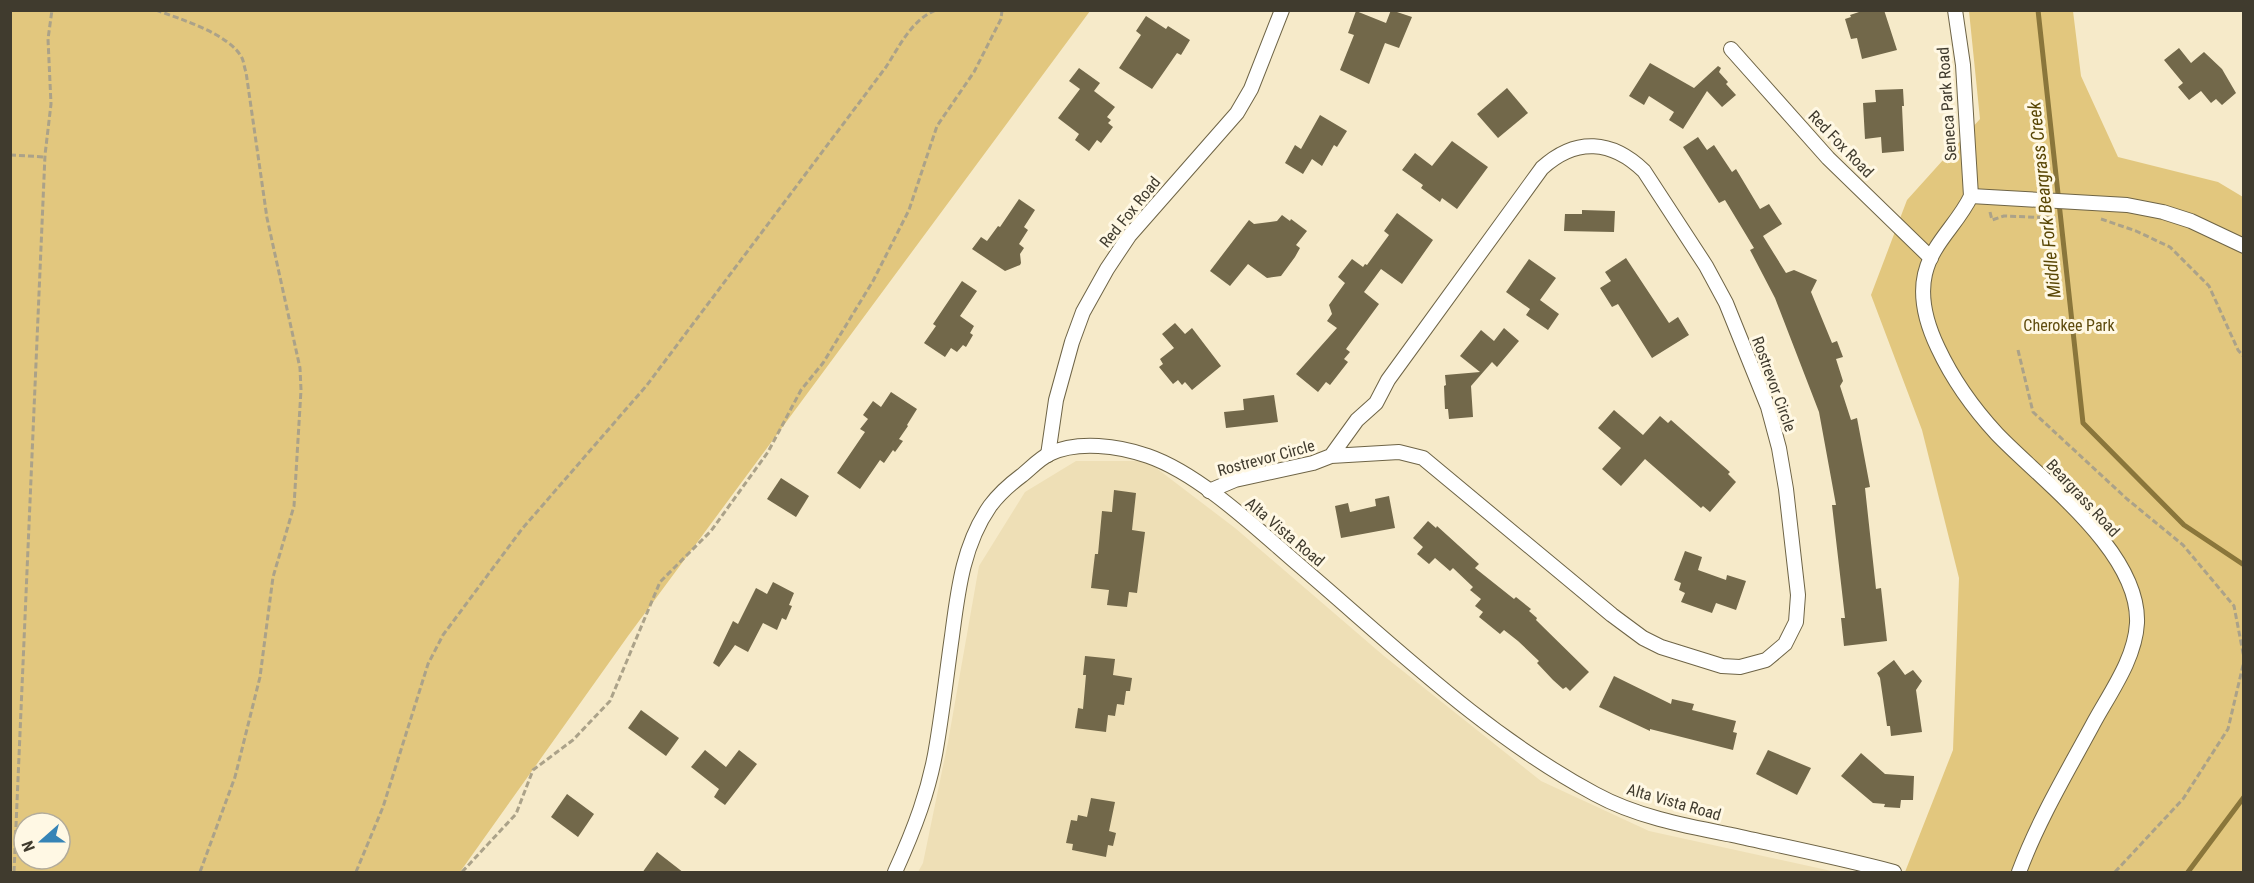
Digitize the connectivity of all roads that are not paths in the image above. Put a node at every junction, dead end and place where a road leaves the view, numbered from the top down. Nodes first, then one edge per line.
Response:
1 (1282, 10) edge
2 (1955, 10) edge
3 (1731, 49) dead end
4 (1971, 196) junction
5 (2244, 246) edge
6 (1931, 258) junction
7 (1048, 455) junction
8 (1331, 456) junction
9 (1209, 491) junction
10 (895, 873) edge
11 (1894, 873) edge
12 (2019, 873) edge

1 - 7 street, Red Fox Road
2 - 4 street, Seneca Park Road
3 - 6 street, Red Fox Road
4 - 5 street
4 - 6 street, Beargrass Road
6 - 12 street, Beargrass Road
7 - 9 street, Alta Vista Road
7 - 10 street, Alta Vista Road
8 - 8 street, Rostrevor Circle
8 - 9 street, Rostrevor Circle
9 - 11 street, Alta Vista Road

